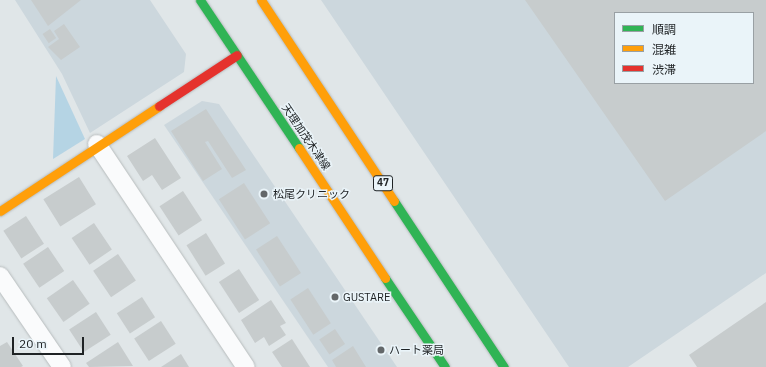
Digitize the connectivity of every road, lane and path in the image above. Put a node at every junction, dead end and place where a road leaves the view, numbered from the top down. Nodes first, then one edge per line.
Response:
1 (200, 0) edge
2 (261, 0) edge
3 (237, 55) junction
4 (97, 144) junction
5 (0, 211) edge
6 (0, 276) edge
7 (62, 367) edge
8 (246, 367) edge
9 (445, 367) edge
10 (504, 367) edge

1 - 3 main road, 天理加茂木津線
2 - 10 main road, 47
3 - 4 main road
3 - 9 main road, 天理加茂木津線
4 - 5 main road
4 - 8 street
6 - 7 street

